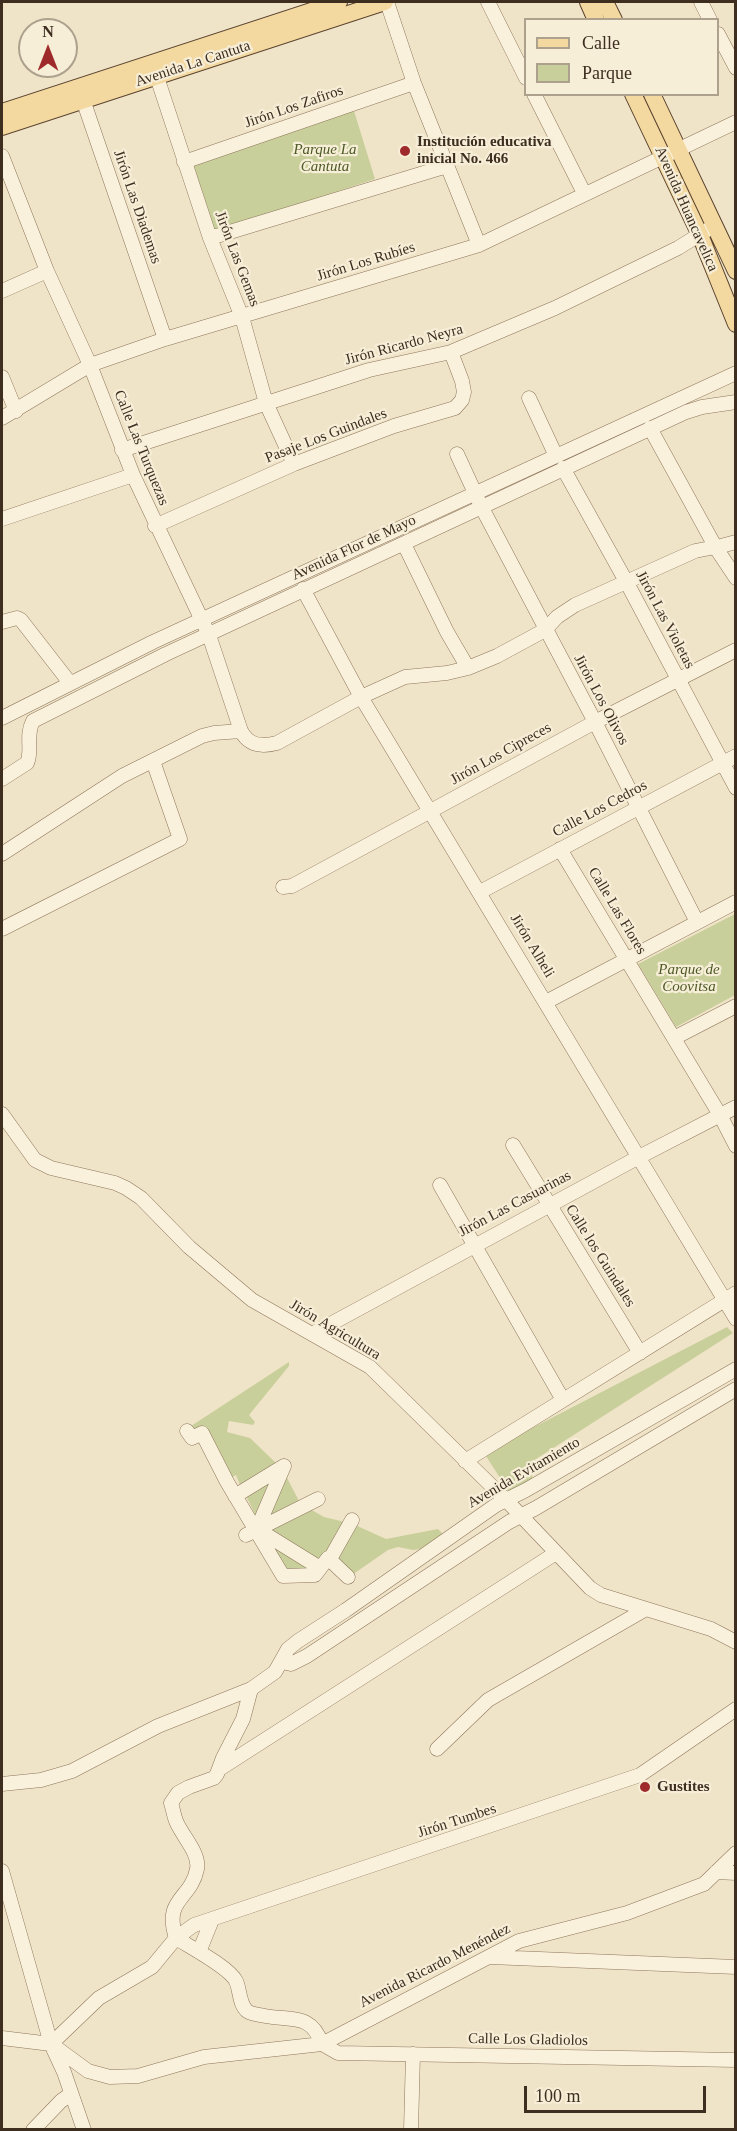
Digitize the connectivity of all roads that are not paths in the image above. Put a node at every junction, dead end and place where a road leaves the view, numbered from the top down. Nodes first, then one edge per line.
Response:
1 (339, 2) edge
2 (386, 2) edge
3 (488, 2) edge
4 (588, 2) edge
5 (605, 2) edge
6 (701, 2) edge
7 (595, 18) edge
8 (613, 18) edge
9 (709, 18) edge
10 (719, 38) edge
11 (735, 68) edge
12 (154, 70) junction
13 (524, 76) edge
14 (414, 83) junction
15 (80, 93) junction
16 (535, 96) edge
17 (634, 96) edge
18 (653, 96) edge
19 (2, 112) edge
20 (735, 122) edge
21 (2, 127) edge
22 (679, 149) junction
23 (2, 156) edge
24 (663, 157) junction
25 (184, 162) junction
26 (447, 166) junction
27 (584, 193) junction
28 (715, 225) junction
29 (700, 235) junction
30 (210, 238) junction
31 (478, 245) junction
32 (47, 271) junction
33 (735, 271) edge
34 (2, 291) edge
35 (242, 317) junction
36 (735, 324) edge
37 (165, 339) junction
38 (451, 352) junction
39 (90, 365) junction
40 (735, 373) edge
41 (2, 377) edge
42 (529, 398) dead end
43 (735, 402) edge
44 (266, 403) junction
45 (16, 411) junction
46 (2, 418) edge
47 (650, 428) junction
48 (122, 450) junction
49 (457, 454) dead end
50 (560, 462) junction
51 (294, 464) junction
52 (133, 476) junction
53 (478, 499) junction
54 (2, 519) edge
55 (155, 526) junction
56 (735, 542) edge
57 (404, 544) junction
58 (716, 548) junction
59 (735, 578) edge
60 (627, 582) junction
61 (303, 589) junction
62 (202, 621) junction
63 (2, 622) edge
64 (545, 630) junction
65 (209, 635) junction
66 (735, 650) edge
67 (468, 668) junction
68 (678, 679) junction
69 (70, 683) junction
70 (361, 697) junction
71 (2, 718) edge
72 (595, 722) junction
73 (241, 731) junction
74 (735, 756) edge
75 (153, 761) junction
76 (722, 763) junction
77 (2, 779) edge
78 (735, 789) edge
79 (638, 807) junction
80 (431, 811) junction
81 (560, 849) junction
82 (2, 854) edge
83 (284, 887) dead end
84 (480, 892) junction
85 (735, 902) edge
86 (697, 922) junction
87 (2, 929) edge
88 (628, 959) junction
89 (546, 1002) junction
90 (735, 1006) edge
91 (674, 1038) junction
92 (735, 1107) edge
93 (2, 1114) edge
94 (720, 1115) junction
95 (513, 1145) dead end
96 (735, 1146) edge
97 (639, 1157) junction
98 (440, 1185) dead end
99 (549, 1205) junction
100 (474, 1245) junction
101 (730, 1297) edge
102 (735, 1319) edge
103 (312, 1334) junction
104 (640, 1353) junction
105 (735, 1369) edge
106 (735, 1389) edge
107 (562, 1401) junction
108 (187, 1431) dead end
109 (465, 1461) junction
110 (235, 1496) junction
111 (318, 1499) dead end
112 (506, 1500) junction
113 (520, 1517) junction
114 (352, 1520) dead end
115 (251, 1532) junction
116 (556, 1553) junction
117 (325, 1564) junction
118 (348, 1577) dead end
119 (646, 1609) junction
120 (732, 1636) edge
121 (282, 1662) junction
122 (251, 1689) junction
123 (735, 1709) edge
124 (437, 1749) dead end
125 (221, 1768) junction
126 (2, 1784) edge
127 (735, 1853) edge
128 (2, 1871) edge
129 (716, 1872) junction
130 (735, 1873) edge
131 (212, 1920) junction
132 (176, 1938) junction
133 (199, 1952) junction
134 (488, 1956) junction
135 (735, 1967) edge
136 (2, 2038) edge
137 (51, 2044) junction
138 (322, 2044) junction
139 (413, 2054) junction
140 (735, 2060) edge
141 (71, 2094) junction
142 (33, 2130) edge
143 (84, 2130) edge
144 (411, 2130) edge

1 - 12 main road, Avenida La Cantuta
2 - 12 main road, Avenida La Cantuta
2 - 14 street
3 - 13 street
4 - 7 main road
5 - 8 main road
6 - 9 street
10 - 11 street
12 - 15 main road, Avenida La Cantuta
12 - 25 street, Jirón Las Gemas
14 - 25 street, Jirón Los Zafiros
14 - 26 street
15 - 19 main road, Avenida La Cantuta
15 - 21 main road, Avenida La Cantuta
15 - 37 street, Jirón Las Diademas
16 - 27 street
17 - 24 main road, Avenida Huancavelica
18 - 22 main road, Avenida Huancavelica
20 - 22 street, Jirón Los Rubíes
22 - 24 street, Jirón Los Rubíes
22 - 28 main road, Avenida Huancavelica
23 - 32 street, Calle Las Turquezas
24 - 27 street, Jirón Los Rubíes
24 - 29 main road, Avenida Huancavelica
25 - 30 street, Jirón Las Gemas
26 - 30 street
26 - 31 street
27 - 31 street, Jirón Los Rubíes
28 - 29 street, Jirón Ricardo Neyra
28 - 33 main road, Avenida Huancavelica
29 - 36 main road, Avenida Huancavelica
29 - 38 street, Jirón Ricardo Neyra
30 - 35 street, Jirón Las Gemas
31 - 35 street, Jirón Los Rubíes
32 - 34 street
32 - 39 street, Calle Las Turquezas
35 - 37 street, Jirón Los Rubíes
35 - 44 street, Jirón Las Gemas
37 - 39 street, Jirón Los Rubíes
38 - 44 street, Jirón Ricardo Neyra
38 - 51 street, Pasaje Los Guindales
39 - 45 street, Jirón Los Rubíes
39 - 48 street, Calle Las Turquezas
40 - 50 street, Avenida Flor de Mayo
41 - 45 street
42 - 50 street, Jirón Las Violetas
43 - 47 street, Avenida Flor de Mayo
44 - 48 street, Jirón Ricardo Neyra
44 - 51 street, Jirón Las Gemas
45 - 46 street, Jirón Los Rubíes
47 - 50 street, Avenida Flor de Mayo
47 - 58 street
48 - 52 street, Calle Las Turquezas
49 - 53 street, Jirón Los Olivos
50 - 53 street, Avenida Flor de Mayo
50 - 60 street, Jirón Las Violetas
51 - 55 street, Pasaje Los Guindales
52 - 54 street
52 - 55 street, Calle Las Turquezas
53 - 57 street, Avenida Flor de Mayo
53 - 62 street, Avenida Flor de Mayo
53 - 64 street, Jirón Los Olivos
55 - 62 street, Calle Las Turquezas
56 - 58 street
57 - 61 street, Avenida Flor de Mayo
57 - 67 street
58 - 59 street
58 - 60 street
60 - 64 street
60 - 68 street, Jirón Las Violetas
61 - 65 street, Avenida Flor de Mayo
61 - 70 street, Jirón Alheli
62 - 65 street, Calle Las Turquezas
62 - 69 street, Avenida Flor de Mayo
63 - 69 street
64 - 67 street
64 - 72 street, Jirón Los Olivos
65 - 73 street, Calle Las Turquezas
65 - 77 street, Avenida Flor de Mayo
66 - 68 street, Jirón Los Cipreces
67 - 70 street
68 - 72 street, Jirón Los Cipreces
68 - 76 street, Jirón Las Violetas
69 - 71 street, Avenida Flor de Mayo
70 - 73 street
70 - 80 street, Jirón Alheli
72 - 79 street, Jirón Los Olivos
72 - 80 street, Jirón Los Cipreces
73 - 75 street
74 - 76 street, Calle Los Cedros
75 - 82 street
75 - 87 street
76 - 78 street, Jirón Las Violetas
76 - 79 street, Calle Los Cedros
79 - 81 street, Calle Los Cedros
79 - 86 street, Jirón Los Olivos
80 - 83 street, Jirón Los Cipreces
80 - 84 street, Jirón Alheli
81 - 84 street, Calle Los Cedros
81 - 88 street, Calle Las Flores
84 - 89 street, Jirón Alheli
85 - 86 street
86 - 88 street
88 - 89 street
88 - 91 street, Calle Las Flores
89 - 97 street, Jirón Alheli
90 - 91 street
91 - 94 street, Calle Las Flores
92 - 94 street, Jirón Las Casuarinas
93 - 103 street, Jirón Agricultura
94 - 96 street, Calle Las Flores
94 - 97 street, Jirón Las Casuarinas
95 - 99 street, Calle los Guindales
97 - 99 street, Jirón Las Casuarinas
97 - 101 street, Jirón Alheli
98 - 100 street
99 - 100 street, Jirón Las Casuarinas
99 - 104 street, Calle los Guindales
100 - 103 street, Jirón Las Casuarinas
100 - 107 street
101 - 102 street, Jirón Alheli
101 - 104 street
103 - 109 street, Jirón Agricultura
104 - 107 street
105 - 112 street, Avenida Evitamiento
106 - 113 street, Avenida Evitamiento
107 - 109 street
108 - 110 street
109 - 112 street, Jirón Agricultura
110 - 115 street
110 - 117 street
111 - 115 street
112 - 113 street, Jirón Agricultura
112 - 121 street, Avenida Evitamiento
113 - 116 street, Jirón Agricultura
113 - 121 street, Avenida Evitamiento
114 - 117 street
115 - 117 street
116 - 119 street, Jirón Agricultura
116 - 125 street
117 - 118 street
119 - 120 street, Jirón Agricultura
119 - 124 street
121 - 122 street, Avenida Evitamiento
122 - 125 street
122 - 126 street, Avenida Evitamiento
123 - 131 street, Jirón Tumbes
125 - 132 street
127 - 129 street, Avenida Ricardo Menéndez
128 - 137 street
129 - 130 street
129 - 134 street, Avenida Ricardo Menéndez
131 - 132 street, Jirón Tumbes
131 - 133 street
132 - 133 street
132 - 137 street
133 - 138 street
134 - 135 street
134 - 138 street, Avenida Ricardo Menéndez
136 - 137 street
137 - 138 street, Avenida Ricardo Menéndez
137 - 141 street
138 - 139 street, Calle Los Gladiolos
139 - 140 street, Calle Los Gladiolos
139 - 144 street
141 - 142 street
141 - 143 street

